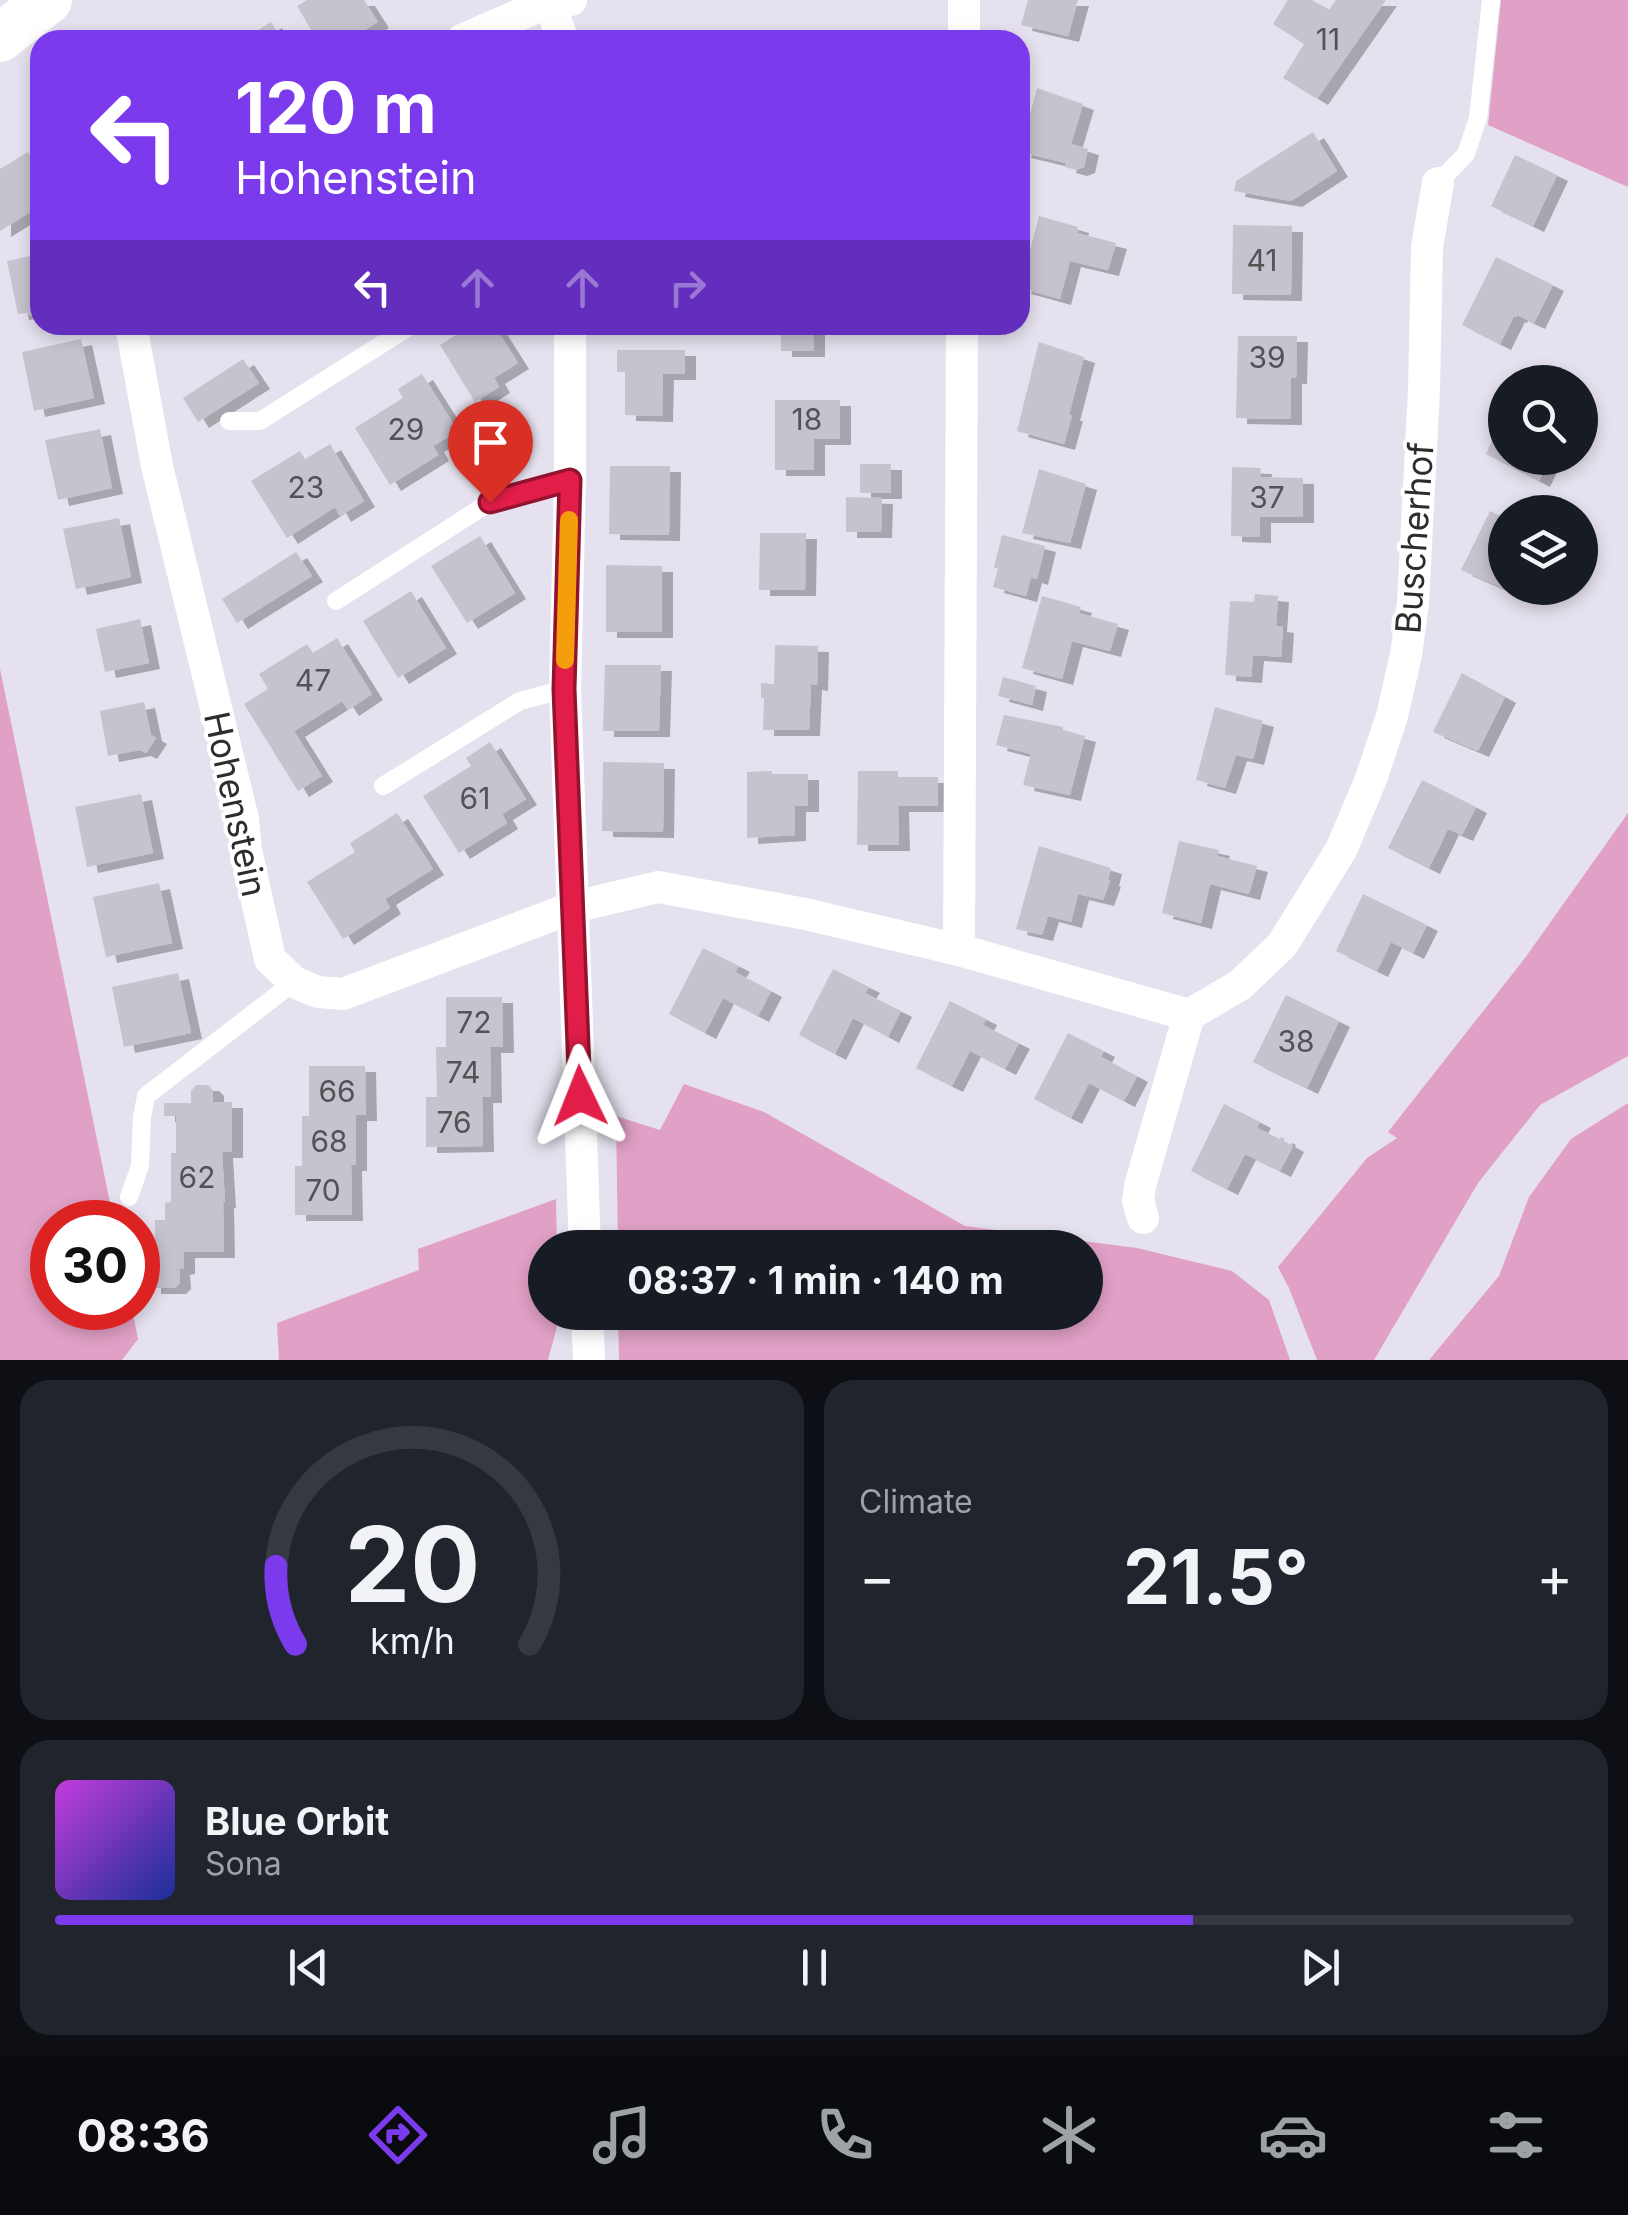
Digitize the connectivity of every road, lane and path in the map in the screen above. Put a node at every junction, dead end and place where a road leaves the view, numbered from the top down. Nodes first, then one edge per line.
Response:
1 (48, 0) edge
2 (554, 0) edge
3 (964, 0) edge
4 (1491, 0) edge
5 (485, 30) edge
6 (560, 30) edge
7 (964, 30) edge
8 (0, 38) edge
9 (1438, 183) joint
10 (133, 335) edge
11 (396, 335) edge
12 (570, 335) edge
13 (962, 335) edge
14 (229, 421) dead end
15 (570, 480) junction
16 (336, 601) dead end
17 (564, 689) junction
18 (383, 786) dead end
19 (574, 907) junction
20 (960, 950) junction
21 (294, 982) junction
22 (1189, 1015) junction
23 (128, 1197) dead end
24 (1143, 1218) dead end
25 (584, 1230) edge
26 (587, 1330) edge
27 (588, 1360) edge

1 - 8 main road
2 - 5 street
2 - 6 street
3 - 7 street
4 - 9 lane, Buscherhof
9 - 22 street, Buscherhof
10 - 21 street, Hohenstein
11 - 14 lane
12 - 15 street
13 - 20 street
15 - 16 lane
15 - 17 street
17 - 18 lane
17 - 19 street
19 - 20 street
19 - 21 street
19 - 25 street
20 - 22 street
21 - 23 lane
22 - 24 street
26 - 27 street

